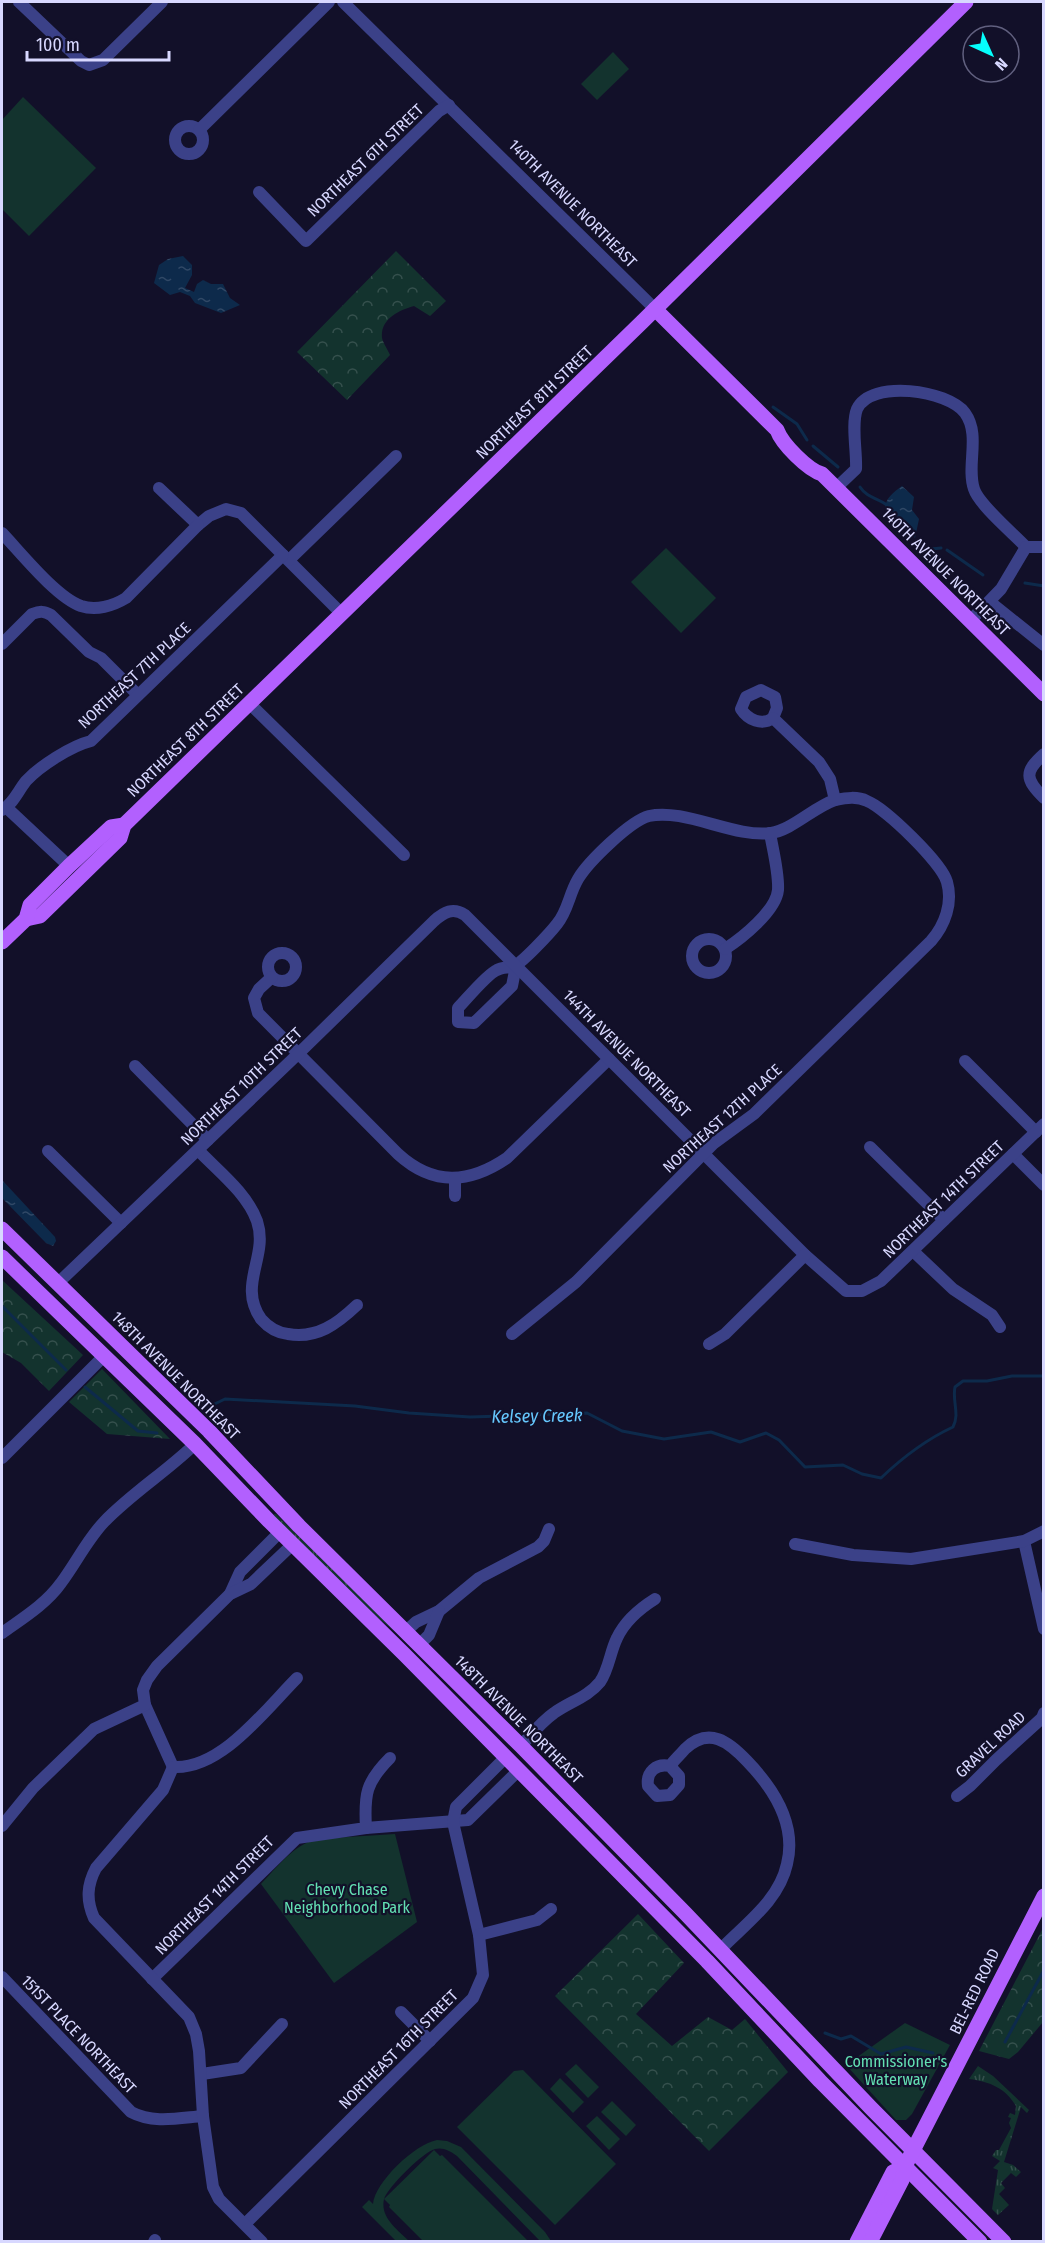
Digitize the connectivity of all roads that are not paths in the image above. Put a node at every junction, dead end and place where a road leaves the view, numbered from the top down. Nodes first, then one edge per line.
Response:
1 (19, 2) edge
2 (162, 2) edge
3 (329, 2) edge
4 (966, 2) edge
5 (347, 3) edge
6 (449, 105) junction
7 (199, 130) dead end
8 (259, 192) dead end
9 (655, 309) junction
10 (396, 456) dead end
11 (159, 488) dead end
12 (836, 488) junction
13 (198, 525) junction
14 (2, 533) edge
15 (1026, 547) junction
16 (1044, 547) edge
17 (286, 558) junction
18 (990, 602) junction
19 (341, 613) junction
20 (970, 621) junction
21 (2, 644) edge
22 (1044, 645) edge
23 (1044, 694) edge
24 (138, 695) junction
25 (249, 703) junction
26 (773, 718) dead end
27 (1044, 754) edge
28 (1044, 798) edge
29 (835, 800) junction
30 (4, 809) edge
31 (124, 825) junction
32 (770, 833) junction
33 (404, 855) dead end
34 (69, 866) junction
35 (448, 912) joint
36 (26, 919) junction
37 (2, 942) edge
38 (725, 949) dead end
39 (516, 966) junction
40 (272, 977) dead end
41 (298, 1054) junction
42 (609, 1059) junction
43 (965, 1061) dead end
44 (135, 1066) dead end
45 (1040, 1128) edge
46 (208, 1140) junction
47 (870, 1147) dead end
48 (198, 1150) junction
49 (48, 1151) dead end
50 (704, 1153) junction
51 (1013, 1154) junction
52 (455, 1178) junction
53 (1044, 1185) edge
54 (455, 1196) dead end
55 (944, 1220) junction
56 (121, 1223) junction
57 (2, 1232) edge
58 (913, 1251) junction
59 (805, 1255) junction
60 (2, 1257) edge
61 (57, 1284) junction
62 (862, 1291) joint
63 (357, 1305) dead end
64 (1000, 1327) dead end
65 (512, 1334) dead end
66 (710, 1344) dead end
67 (104, 1356) junction
68 (195, 1444) junction
69 (2, 1458) edge
70 (269, 1521) junction
71 (299, 1526) junction
72 (549, 1529) dead end
73 (1044, 1531) edge
74 (280, 1532) junction
75 (1024, 1540) junction
76 (293, 1544) junction
77 (795, 1544) dead end
78 (230, 1594) junction
79 (655, 1599) dead end
80 (439, 1611) junction
81 (1044, 1629) edge
82 (406, 1632) junction
83 (2, 1633) edge
84 (419, 1645) junction
85 (405, 1655) junction
86 (448, 1674) junction
87 (297, 1678) dead end
88 (145, 1705) junction
89 (1044, 1713) edge
90 (521, 1746) junction
91 (506, 1757) junction
92 (390, 1758) dead end
93 (670, 1766) dead end
94 (173, 1767) junction
95 (519, 1770) junction
96 (957, 1796) dead end
97 (453, 1822) junction
98 (2, 1826) edge
99 (366, 1827) junction
100 (1044, 1896) edge
101 (551, 1909) dead end
102 (479, 1935) junction
103 (696, 1950) junction
104 (720, 1950) junction
105 (733, 1964) junction
106 (2, 1977) edge
107 (152, 1979) junction
108 (401, 2012) dead end
109 (282, 2024) dead end
110 (430, 2041) junction
111 (202, 2074) junction
112 (204, 2116) junction
113 (914, 2149) junction
114 (905, 2166) junction
115 (244, 2224) junction
116 (262, 2241) edge
117 (857, 2241) edge
118 (870, 2241) edge
119 (980, 2241) edge
120 (1004, 2241) edge

1 - 2 street
3 - 7 street
4 - 9 main road, NORTHEAST 8TH STREET
5 - 6 street, 140TH AVENUE NORTHEAST
6 - 8 street, NORTHEAST 6TH STREET
6 - 9 street, 140TH AVENUE NORTHEAST
9 - 12 main road, 140TH AVENUE NORTHEAST
9 - 19 main road, NORTHEAST 8TH STREET
10 - 17 street, NORTHEAST 7TH PLACE
11 - 13 street
12 - 15 street
12 - 20 main road, 140TH AVENUE NORTHEAST
13 - 14 street
13 - 17 street
15 - 16 street
15 - 18 street
17 - 19 street
17 - 24 street, NORTHEAST 7TH PLACE
18 - 20 street
18 - 22 street
19 - 25 main road, NORTHEAST 8TH STREET
20 - 23 main road, 140TH AVENUE NORTHEAST
21 - 24 street
24 - 30 street, NORTHEAST 7TH PLACE
25 - 31 main road, NORTHEAST 8TH STREET
25 - 33 street
26 - 29 street
27 - 28 street
29 - 32 street
29 - 50 street, NORTHEAST 12TH PLACE
30 - 34 street
31 - 34 main road, NORTHEAST 8TH STREET
31 - 36 main road, NORTHEAST 8TH STREET
32 - 38 street
32 - 39 street
34 - 36 main road, NORTHEAST 8TH STREET
35 - 39 street, 144TH AVENUE NORTHEAST
35 - 41 street, NORTHEAST 10TH STREET
36 - 37 main road, NORTHEAST 8TH STREET
39 - 39 street
39 - 42 street, 144TH AVENUE NORTHEAST
40 - 41 street
41 - 46 street, NORTHEAST 10TH STREET
41 - 52 street
42 - 50 street, 144TH AVENUE NORTHEAST
42 - 52 street
43 - 45 street
44 - 46 street
45 - 51 street, NORTHEAST 14TH STREET
46 - 48 street, NORTHEAST 10TH STREET
47 - 55 street
48 - 56 street, NORTHEAST 10TH STREET
48 - 63 street
49 - 56 street
50 - 59 street, 144TH AVENUE NORTHEAST
50 - 65 street, NORTHEAST 12TH PLACE
51 - 53 street
51 - 55 street, NORTHEAST 14TH STREET
52 - 54 street
55 - 58 street, NORTHEAST 14TH STREET
56 - 61 street, NORTHEAST 10TH STREET
57 - 61 main road, 148TH AVENUE NORTHEAST
58 - 62 street, NORTHEAST 14TH STREET
58 - 64 street
59 - 62 street, 144TH AVENUE NORTHEAST
59 - 66 street
60 - 67 main road
61 - 71 main road, 148TH AVENUE NORTHEAST
67 - 68 main road
67 - 69 street
68 - 70 main road
68 - 83 street
70 - 71 main road
70 - 74 main road
71 - 82 main road, 148TH AVENUE NORTHEAST
72 - 80 street
73 - 75 street
74 - 76 main road
74 - 78 street
75 - 77 street
75 - 81 street
76 - 78 street
76 - 85 main road
78 - 88 street
79 - 90 street
80 - 82 street
80 - 84 street
82 - 84 main road, 148TH AVENUE NORTHEAST
84 - 86 main road, 148TH AVENUE NORTHEAST
85 - 86 main road
85 - 91 main road
86 - 90 main road, 148TH AVENUE NORTHEAST
87 - 94 street
88 - 94 street
88 - 98 street
89 - 96 street, GRAVEL ROAD
90 - 104 main road, 148TH AVENUE NORTHEAST
91 - 95 main road
91 - 97 street
92 - 99 street
93 - 104 street
94 - 107 street
95 - 97 street
95 - 103 main road
97 - 99 street, NORTHEAST 14TH STREET
97 - 102 street, NORTHEAST 16TH STREET
99 - 107 street, NORTHEAST 14TH STREET
100 - 113 main road, BEL-RED ROAD
101 - 102 street
102 - 110 street, NORTHEAST 16TH STREET
103 - 105 main road
103 - 114 main road
104 - 105 main road, 148TH AVENUE NORTHEAST
105 - 113 main road, 148TH AVENUE NORTHEAST
106 - 112 street, 151ST PLACE NORTHEAST
107 - 111 street
108 - 110 street
109 - 111 street
110 - 115 street, NORTHEAST 16TH STREET
111 - 112 street
112 - 115 street
113 - 114 main road, BEL-RED ROAD
113 - 120 main road, 148TH AVENUE NORTHEAST
114 - 117 main road, BEL-RED ROAD
114 - 118 main road, BEL-RED ROAD
114 - 119 main road
115 - 116 street

